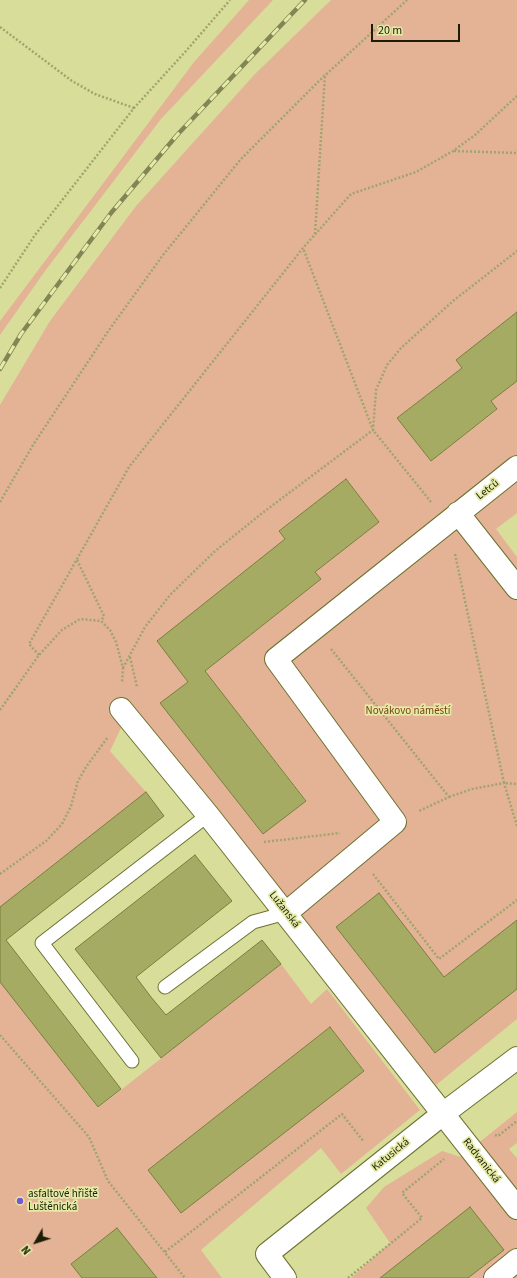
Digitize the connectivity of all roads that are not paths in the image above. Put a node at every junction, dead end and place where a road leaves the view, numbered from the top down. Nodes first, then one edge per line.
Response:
1 (517, 467) edge
2 (458, 513) junction
3 (517, 588) edge
4 (121, 709) road end
5 (208, 815) junction
6 (286, 913) junction
7 (165, 987) dead end
8 (517, 1058) edge
9 (132, 1061) dead end
10 (444, 1113) junction
11 (517, 1208) edge
12 (517, 1260) edge
13 (285, 1278) edge
14 (495, 1278) edge

1 - 2 street, Letců
2 - 3 street
2 - 6 street
4 - 5 street, Lužanská
5 - 6 street, Lužanská
5 - 9 lane
6 - 7 lane
6 - 10 street, Lužanská
8 - 10 street, Katusická
10 - 11 street, Radvanická
10 - 13 street, Katusická
12 - 14 street

